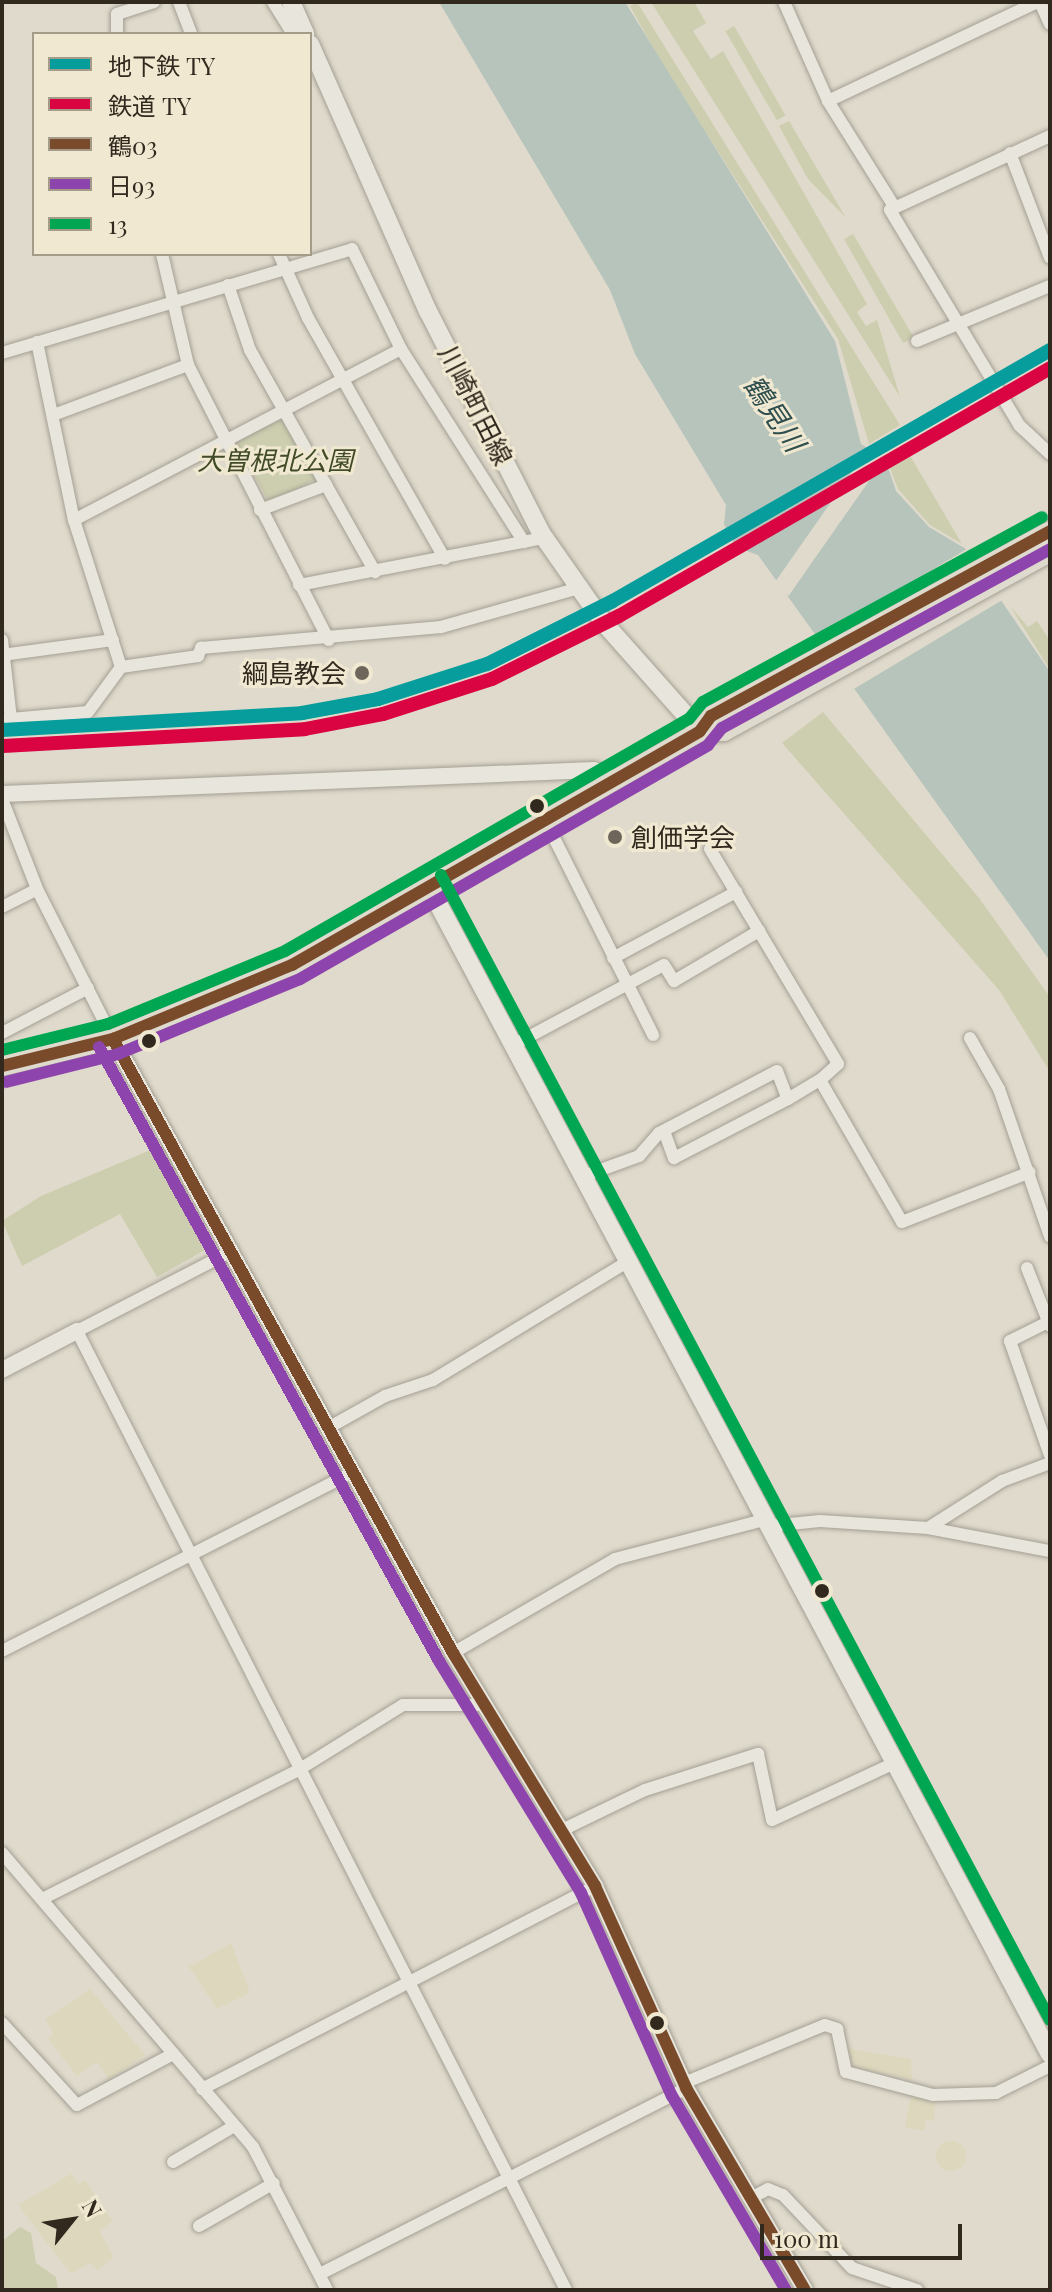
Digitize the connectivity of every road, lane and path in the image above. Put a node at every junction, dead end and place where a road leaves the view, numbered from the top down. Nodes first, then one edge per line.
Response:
1 (154, 2) edge
2 (179, 2) edge
3 (273, 2) edge
4 (291, 2) edge
5 (784, 2) edge
6 (1038, 2) edge
7 (1050, 24) edge
8 (117, 32) edge
9 (190, 32) edge
10 (292, 32) edge
11 (304, 32) edge
12 (312, 51) edge
13 (828, 101) junction
14 (1050, 136) edge
15 (1010, 153) junction
16 (895, 208) junction
17 (162, 256) edge
18 (280, 256) edge
19 (1050, 258) edge
20 (286, 268) junction
21 (228, 285) junction
22 (1050, 286) edge
23 (172, 301) junction
24 (958, 324) junction
25 (917, 341) dead end
26 (37, 342) junction
27 (401, 349) junction
28 (2, 353) edge
29 (188, 365) junction
30 (342, 380) junction
31 (283, 411) junction
32 (56, 414) junction
33 (225, 441) junction
34 (1050, 454) edge
35 (326, 485) junction
36 (260, 510) junction
37 (74, 520) junction
38 (1050, 531) edge
39 (544, 538) junction
40 (524, 542) junction
41 (1050, 552) edge
42 (1024, 555) junction
43 (445, 559) junction
44 (375, 572) junction
45 (299, 585) junction
46 (579, 588) junction
47 (2, 640) edge
48 (113, 640) junction
49 (329, 640) junction
50 (3, 655) edge
51 (121, 667) junction
52 (7, 720) edge
53 (712, 726) junction
54 (614, 779) junction
55 (2, 796) edge
56 (544, 818) junction
57 (710, 849) dead end
58 (427, 883) junction
59 (37, 889) junction
60 (736, 892) junction
61 (2, 907) edge
62 (759, 931) junction
63 (613, 958) junction
64 (629, 983) junction
65 (88, 988) junction
66 (2, 1017) edge
67 (5, 1031) edge
68 (653, 1035) dead end
69 (970, 1038) dead end
70 (113, 1039) junction
71 (517, 1043) junction
72 (2, 1066) edge
73 (820, 1080) junction
74 (788, 1099) junction
75 (664, 1131) junction
76 (1030, 1172) junction
77 (584, 1176) junction
78 (1050, 1236) edge
79 (232, 1251) junction
80 (630, 1260) junction
81 (1027, 1268) dead end
82 (1049, 1323) edge
83 (77, 1331) junction
84 (2, 1370) edge
85 (328, 1428) junction
86 (1050, 1455) edge
87 (1050, 1463) edge
88 (353, 1472) junction
89 (768, 1522) junction
90 (928, 1528) junction
91 (1050, 1551) edge
92 (189, 1555) junction
93 (2, 1651) edge
94 (453, 1653) junction
95 (483, 1705) junction
96 (894, 1763) junction
97 (300, 1769) junction
98 (560, 1831) junction
99 (2, 1853) edge
100 (595, 1886) junction
101 (42, 1899) junction
102 (408, 1982) junction
103 (2, 2023) edge
104 (173, 2054) junction
105 (1050, 2054) edge
106 (1050, 2066) edge
107 (685, 2086) junction
108 (202, 2089) junction
109 (234, 2126) junction
110 (173, 2162) dead end
111 (508, 2176) junction
112 (274, 2183) junction
113 (751, 2198) junction
114 (199, 2226) dead end
115 (322, 2285) edge
116 (566, 2290) edge
117 (805, 2290) edge
118 (917, 2290) edge

1 - 8 street
2 - 9 street
3 - 10 street
4 - 11 main road
5 - 13 street
6 - 7 street
6 - 13 street
12 - 39 main road, 川崎町田線
13 - 16 street
14 - 15 street
15 - 16 street
15 - 19 street
16 - 24 street
17 - 23 street
18 - 20 street
20 - 21 street
20 - 27 street
20 - 30 street
21 - 23 street
21 - 31 street
22 - 24 street
23 - 26 street
23 - 29 street
24 - 25 street
24 - 34 street
26 - 28 street
26 - 32 street
27 - 30 street
27 - 40 street
29 - 32 street
29 - 33 street
30 - 31 street
30 - 43 street
31 - 33 street
31 - 35 street
32 - 37 street
33 - 36 street
33 - 37 street
35 - 36 street
35 - 44 street
36 - 45 street
37 - 48 street
38 - 42 main road
39 - 40 street
39 - 46 main road, 川崎町田線
40 - 43 street
41 - 42 main road
42 - 53 main road
43 - 44 street
44 - 45 street
45 - 49 street
46 - 49 street
46 - 53 main road, 川崎町田線
47 - 50 street
48 - 50 street
48 - 51 street
49 - 51 street
50 - 52 street
51 - 52 street
53 - 54 main road
54 - 55 street
54 - 56 main road
55 - 59 street
56 - 58 main road
56 - 63 street
57 - 60 street
58 - 70 main road
58 - 71 main road
59 - 61 street
59 - 65 street
60 - 62 street
60 - 63 street
62 - 64 street
62 - 73 street
63 - 64 street
64 - 68 street
64 - 71 street
65 - 67 street
65 - 70 street
66 - 67 street
69 - 76 street
70 - 72 main road
70 - 79 street
71 - 77 main road
73 - 74 street
73 - 76 street
74 - 75 street
74 - 75 street
75 - 77 street
76 - 78 street
77 - 80 main road
79 - 83 street
79 - 85 street
80 - 85 street
80 - 89 main road
81 - 82 street
82 - 86 street
83 - 84 street
83 - 92 street
85 - 88 street
87 - 90 street
88 - 92 street
88 - 94 street
89 - 90 street
89 - 94 street
89 - 96 main road
90 - 91 street
92 - 93 street
92 - 97 street
94 - 95 street
95 - 97 street
95 - 98 street
96 - 98 street
96 - 105 main road
97 - 101 street
97 - 102 street
98 - 100 street
99 - 101 street
100 - 102 street
100 - 107 street
101 - 104 street
102 - 108 street
102 - 111 street
103 - 104 street
104 - 108 street
106 - 107 street
107 - 111 street
107 - 113 street
108 - 109 street
109 - 110 street
109 - 112 street
111 - 115 street
111 - 116 street
112 - 114 street
112 - 115 street
113 - 117 street
113 - 118 street

